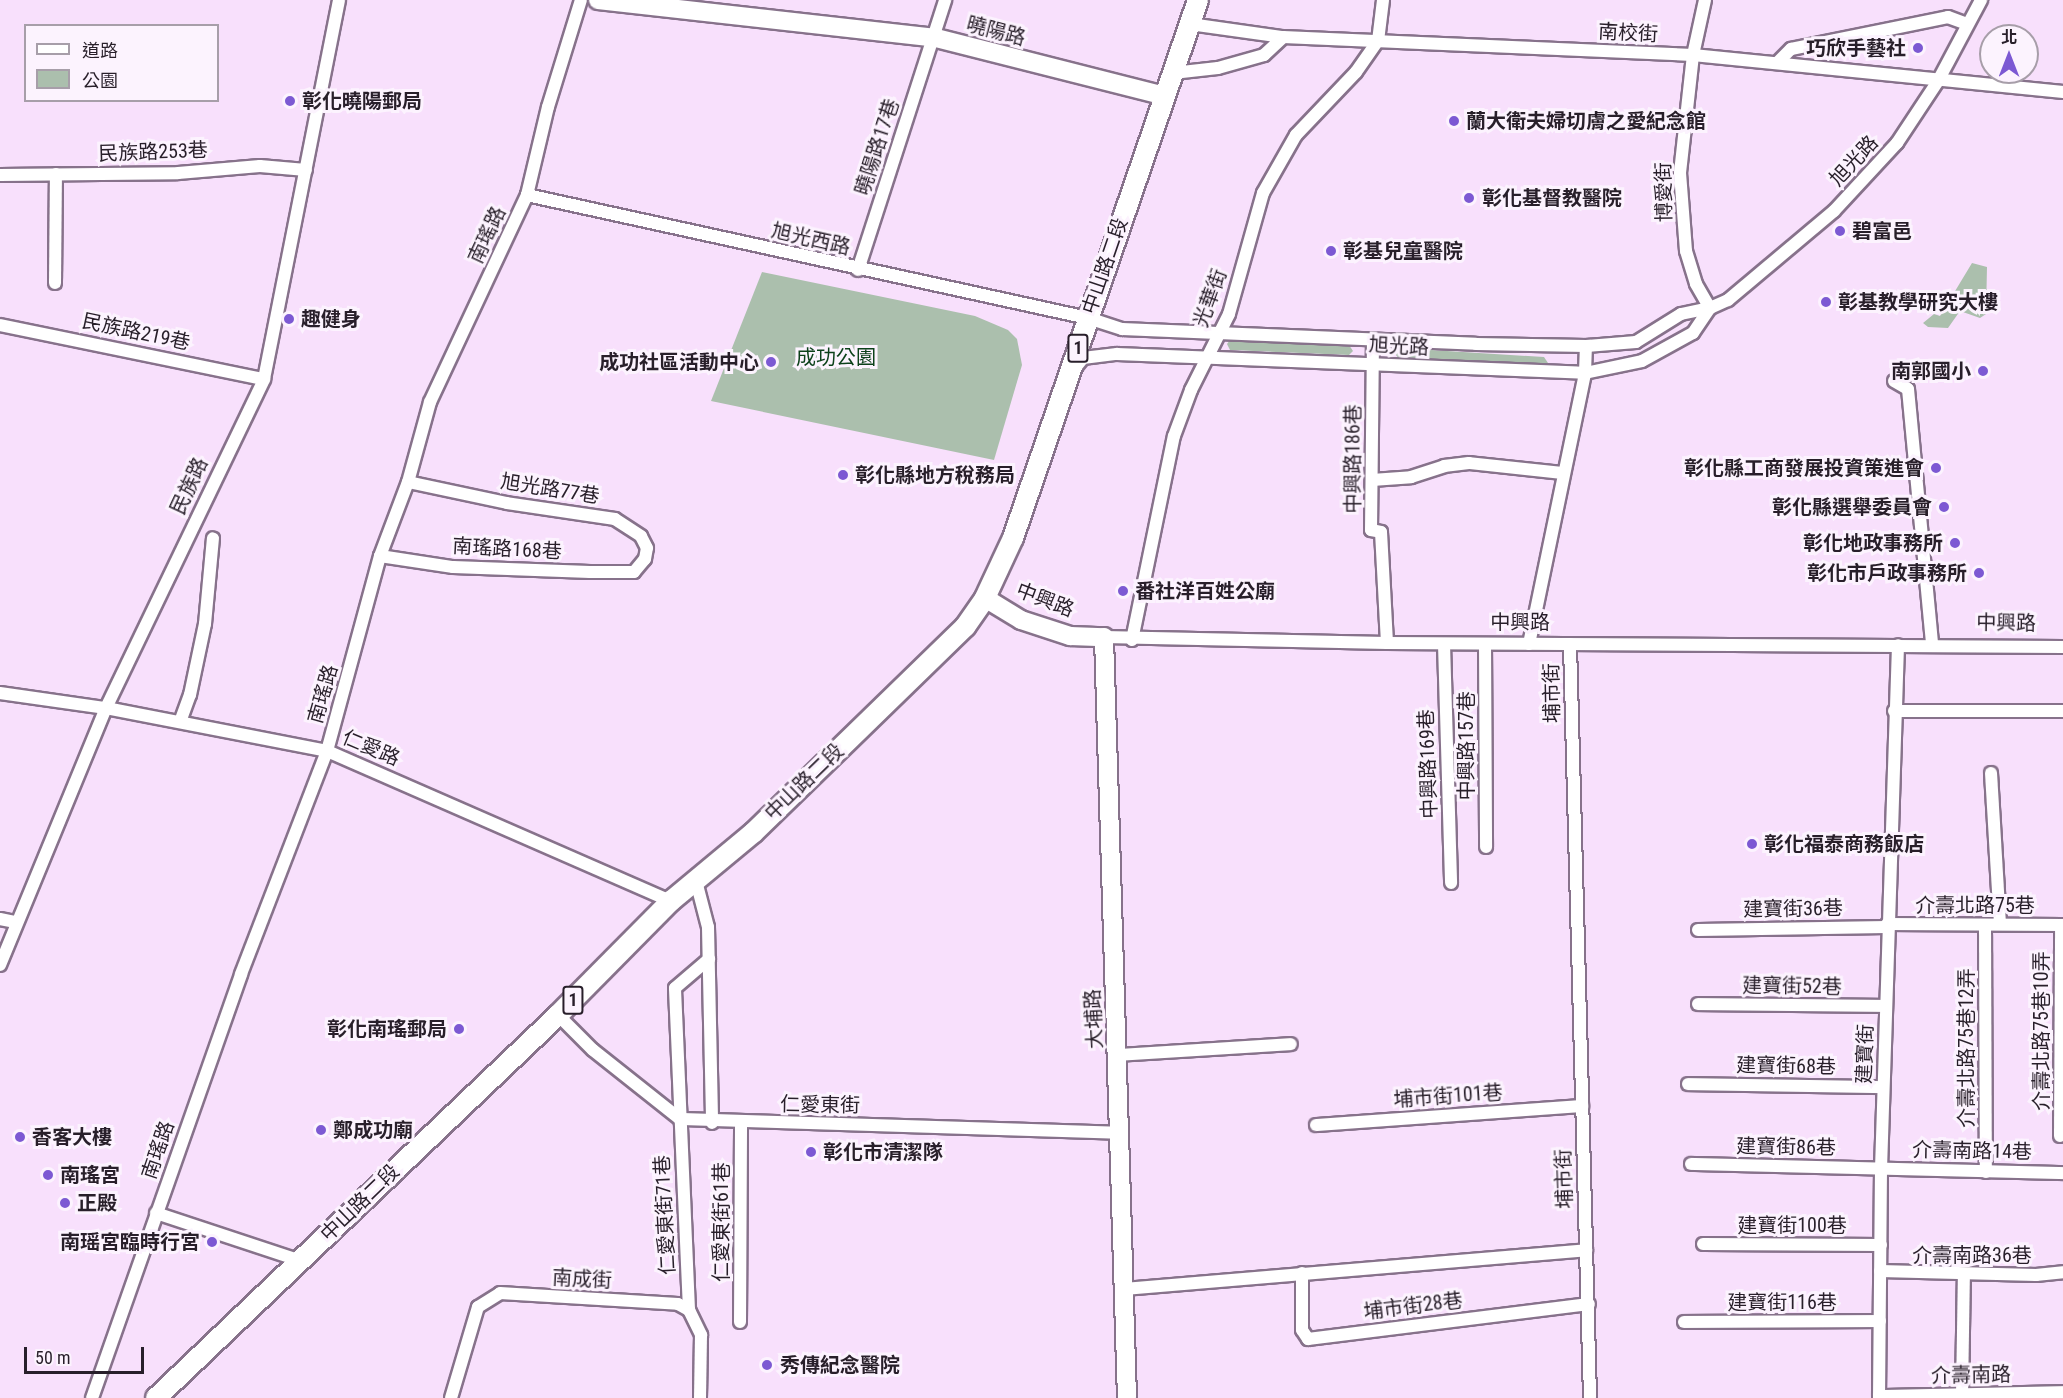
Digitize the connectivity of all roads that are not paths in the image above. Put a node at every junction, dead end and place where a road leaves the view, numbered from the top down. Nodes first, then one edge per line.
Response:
1 (339, 0) edge
2 (582, 0) edge
3 (598, 0) edge
4 (945, 0) edge
5 (1198, 0) edge
6 (1383, 0) edge
7 (1705, 0) edge
8 (1981, 0) edge
9 (1190, 24) junction
10 (1967, 24) junction
11 (1283, 37) junction
12 (936, 38) junction
13 (1378, 41) junction
14 (1693, 55) junction
15 (1776, 63) junction
16 (1173, 73) junction
17 (1938, 81) junction
18 (2063, 92) edge
19 (1165, 96) junction
20 (306, 170) junction
21 (56, 174) junction
22 (0, 176) edge
23 (527, 195) junction
24 (858, 270) junction
25 (55, 283) dead end
26 (1710, 309) junction
27 (1088, 318) junction
28 (0, 324) edge
29 (1221, 332) junction
30 (1373, 339) junction
31 (1586, 346) junction
32 (1207, 356) junction
33 (1373, 364) junction
34 (1071, 372) junction
35 (1585, 373) junction
36 (264, 379) junction
37 (1894, 381) dead end
38 (1563, 473) junction
39 (1372, 480) junction
40 (408, 482) junction
41 (213, 538) dead end
42 (380, 556) junction
43 (634, 572) joint
44 (985, 598) junction
45 (1104, 637) junction
46 (1132, 640) junction
47 (1387, 644) junction
48 (1444, 644) junction
49 (1485, 644) junction
50 (1530, 644) junction
51 (1570, 644) junction
52 (1898, 645) junction
53 (1932, 645) junction
54 (2063, 647) edge
55 (0, 693) edge
56 (106, 708) junction
57 (1894, 711) junction
58 (2063, 711) edge
59 (180, 722) junction
60 (327, 751) junction
61 (1991, 773) dead end
62 (1486, 847) dead end
63 (696, 882) junction
64 (1451, 883) dead end
65 (671, 901) junction
66 (0, 919) edge
67 (16, 922) junction
68 (2000, 924) junction
69 (1985, 925) junction
70 (2062, 925) edge
71 (1887, 926) junction
72 (1698, 930) dead end
73 (709, 959) junction
74 (0, 966) edge
75 (1698, 1004) dead end
76 (1886, 1006) junction
77 (558, 1016) junction
78 (1291, 1044) dead end
79 (1118, 1055) junction
80 (1689, 1084) dead end
81 (1883, 1087) junction
82 (1582, 1106) junction
83 (680, 1119) junction
84 (712, 1123) junction
85 (741, 1123) junction
86 (1316, 1125) dead end
87 (1120, 1132) junction
88 (2060, 1136) dead end
89 (1691, 1164) dead end
90 (1881, 1169) junction
91 (1986, 1172) junction
92 (2063, 1173) edge
93 (156, 1213) junction
94 (1703, 1244) dead end
95 (1881, 1245) junction
96 (1586, 1250) junction
97 (301, 1261) junction
98 (1880, 1271) junction
99 (2063, 1272) edge
100 (1302, 1273) junction
101 (1964, 1274) junction
102 (1124, 1289) junction
103 (1589, 1304) junction
104 (689, 1310) junction
105 (1880, 1321) junction
106 (740, 1322) dead end
107 (1684, 1322) dead end
108 (2063, 1392) edge
109 (1962, 1395) junction
110 (1879, 1397) edge
111 (92, 1398) edge
112 (156, 1398) edge
113 (451, 1398) edge
114 (700, 1398) edge
115 (1127, 1398) edge
116 (1590, 1398) edge

1 - 20 street, 民族路
2 - 23 street, 南瑤路
3 - 12 main road, 曉陽路
4 - 12 street, 曉陽路17巷
5 - 9 main road, 中山路二段 / 1
6 - 13 street, 光華街
7 - 14 street, 博愛街
8 - 10 street, 旭光路
9 - 11 street, 南校街
9 - 16 main road, 中山路二段 / 1
10 - 15 street
10 - 17 street, 旭光路
11 - 13 street, 南校街
11 - 16 street
12 - 19 main road, 曉陽路
12 - 24 street, 曉陽路17巷
13 - 14 street, 南校街
13 - 29 street, 光華街
14 - 15 street, 南校街
14 - 26 street, 博愛街
15 - 17 street, 南校街
16 - 19 main road, 中山路二段 / 1
17 - 18 street, 南校街
17 - 26 street, 旭光路
19 - 27 main road, 中山路二段 / 1
20 - 21 street, 民族路253巷
20 - 36 street, 民族路
21 - 22 street, 民族路253巷
21 - 25 street
23 - 24 street, 旭光西路
23 - 40 street, 南瑤路
24 - 27 street, 旭光西路
26 - 31 street, 旭光路
26 - 35 street, 旭光路
27 - 29 street, 旭光路
27 - 34 main road, 中山路二段 / 1
28 - 36 street, 民族路219巷
29 - 30 street, 旭光路
29 - 32 street, 光華街
30 - 31 street, 旭光路
30 - 33 street, 中興路186巷
31 - 35 street
32 - 33 street, 旭光路
32 - 34 street, 旭光路
32 - 46 street, 光華街
33 - 35 street, 旭光路
33 - 39 street, 中興路186巷
34 - 44 main road, 中山路二段 / 1
35 - 38 street
36 - 56 street, 民族路
37 - 53 street
38 - 39 street
38 - 50 street
39 - 47 street, 中興路186巷
40 - 42 street, 南瑤路
40 - 43 street, 旭光路77巷
41 - 59 street
42 - 43 street, 南瑤路168巷
42 - 60 street, 南瑤路
44 - 45 main road, 中興路
44 - 63 main road, 中山路二段 / 1
45 - 46 street, 中興路
45 - 79 main road, 大埔路
46 - 47 street, 中興路
47 - 48 street, 中興路
48 - 49 street, 中興路
48 - 64 street, 中興路169巷
49 - 50 street, 中興路
49 - 62 street, 中興路157巷
50 - 51 street, 中興路
51 - 52 street, 中興路
51 - 82 street, 埔市街
52 - 53 street, 中興路
52 - 57 street, 建寶街
53 - 54 street, 中興路
55 - 56 street, 仁愛路
56 - 59 street, 仁愛路
56 - 67 street, 民族路
57 - 58 street
57 - 71 street, 建寶街
59 - 60 street, 仁愛路
60 - 65 street, 仁愛路
60 - 93 street, 南瑤路
61 - 68 street
63 - 65 main road, 中山路二段 / 1
63 - 73 street
65 - 77 main road, 中山路二段 / 1
66 - 67 street
67 - 74 street, 民族路
68 - 69 street, 介壽北路75巷
68 - 70 street, 介壽北路75巷
69 - 71 street, 介壽北路75巷
69 - 91 street, 介壽北路75巷12弄
70 - 88 street, 介壽北路75巷10弄
71 - 72 street, 建寶街36巷
71 - 76 street, 建寶街
73 - 83 street, 仁愛東街71巷
73 - 84 street
75 - 76 street, 建寶街52巷
76 - 81 street, 建寶街
77 - 83 street
77 - 97 main road, 中山路二段 / 1
78 - 79 street
79 - 87 main road, 大埔路
80 - 81 street, 建寶街68巷
81 - 90 street, 建寶街
82 - 86 street, 埔市街101巷
82 - 96 street, 埔市街
83 - 84 street, 仁愛東街
83 - 104 street, 仁愛東街71巷
84 - 85 street, 仁愛東街
85 - 87 street, 仁愛東街
85 - 106 street, 仁愛東街61巷
87 - 102 main road, 大埔路
89 - 90 street, 建寶街86巷
90 - 91 street, 介壽南路14巷
90 - 95 street, 建寶街
91 - 92 street, 介壽南路14巷
93 - 97 street
93 - 111 street, 南瑤路
94 - 95 street, 建寶街100巷
95 - 98 street, 建寶街
96 - 100 street
96 - 103 street
97 - 112 main road, 中山路二段 / 1
98 - 101 street, 介壽南路36巷
98 - 105 street, 建寶街
99 - 101 street, 介壽南路36巷
100 - 102 street
100 - 103 street, 埔市街28巷
101 - 109 street
102 - 115 main road, 大埔路
103 - 116 street
104 - 113 street, 南成街
104 - 114 street
105 - 107 street, 建寶街116巷
105 - 110 street, 建寶街
108 - 109 street, 介壽南路
109 - 110 street, 介壽南路

